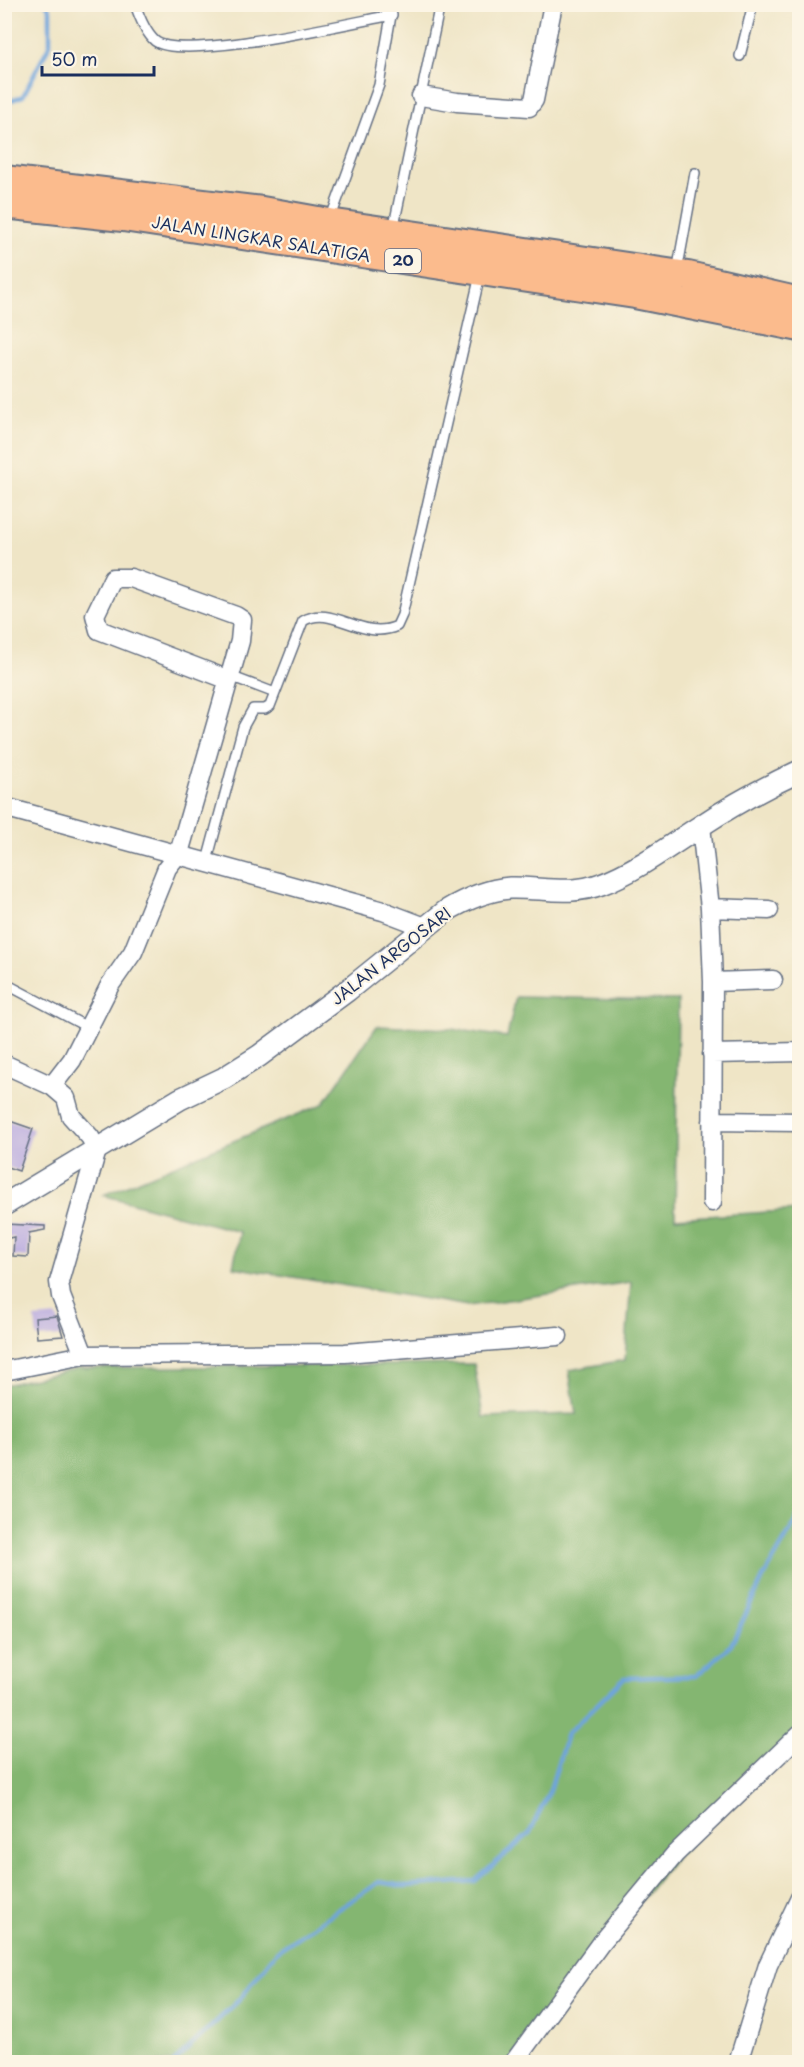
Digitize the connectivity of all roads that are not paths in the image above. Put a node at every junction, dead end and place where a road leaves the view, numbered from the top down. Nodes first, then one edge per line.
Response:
1 (135, 4) edge
2 (393, 4) edge
3 (440, 4) edge
4 (553, 4) edge
5 (753, 4) edge
6 (392, 15) junction
7 (740, 56) dead end
8 (421, 96) junction
9 (695, 172) dead end
10 (4, 180) edge
11 (4, 204) edge
12 (392, 232) junction
13 (327, 236) junction
14 (481, 272) junction
15 (676, 275) junction
16 (800, 302) edge
17 (800, 327) edge
18 (229, 678) junction
19 (275, 693) junction
20 (800, 771) edge
21 (4, 807) edge
22 (701, 826) junction
23 (179, 853) junction
24 (207, 861) junction
25 (710, 908) junction
26 (769, 910) dead end
27 (425, 927) junction
28 (773, 980) dead end
29 (713, 982) junction
30 (4, 983) edge
31 (89, 1028) junction
32 (800, 1052) edge
33 (712, 1054) junction
34 (4, 1064) edge
35 (52, 1086) junction
36 (712, 1121) junction
37 (800, 1122) edge
38 (97, 1150) junction
39 (712, 1202) dead end
40 (4, 1205) edge
41 (558, 1336) dead end
42 (84, 1355) junction
43 (4, 1371) edge
44 (800, 1734) edge
45 (800, 1898) edge
46 (514, 2062) edge
47 (738, 2062) edge

1 - 6 lane
2 - 6 lane
3 - 8 lane
4 - 8 street
5 - 7 lane
6 - 13 lane
8 - 12 lane
9 - 15 lane
10 - 13 highway, JALAN LINGKAR SALATIGA / 20
11 - 13 highway, JALAN LINGKAR SALATIGA / 20
12 - 13 highway, JALAN LINGKAR SALATIGA / 20
12 - 15 highway, JALAN LINGKAR SALATIGA / 20
13 - 14 highway, JALAN LINGKAR SALATIGA / 20
14 - 17 highway, JALAN LINGKAR SALATIGA / 20
14 - 19 lane
15 - 16 highway, JALAN LINGKAR SALATIGA / 20
18 - 18 street
18 - 19 lane
18 - 23 street
19 - 24 lane
20 - 22 street, JALAN ARGOSARI
21 - 23 street
22 - 25 street
22 - 27 street, JALAN ARGOSARI
23 - 24 street
23 - 31 street
24 - 27 street
25 - 26 street
25 - 29 street
27 - 38 street, JALAN ARGOSARI
28 - 29 street
29 - 33 street
30 - 31 lane
31 - 35 street
32 - 33 street
33 - 36 street
34 - 35 street
35 - 38 street
36 - 37 street
36 - 39 street
38 - 40 street, JALAN ARGOSARI
38 - 42 street
41 - 42 street
42 - 43 street
44 - 46 street
45 - 47 street

